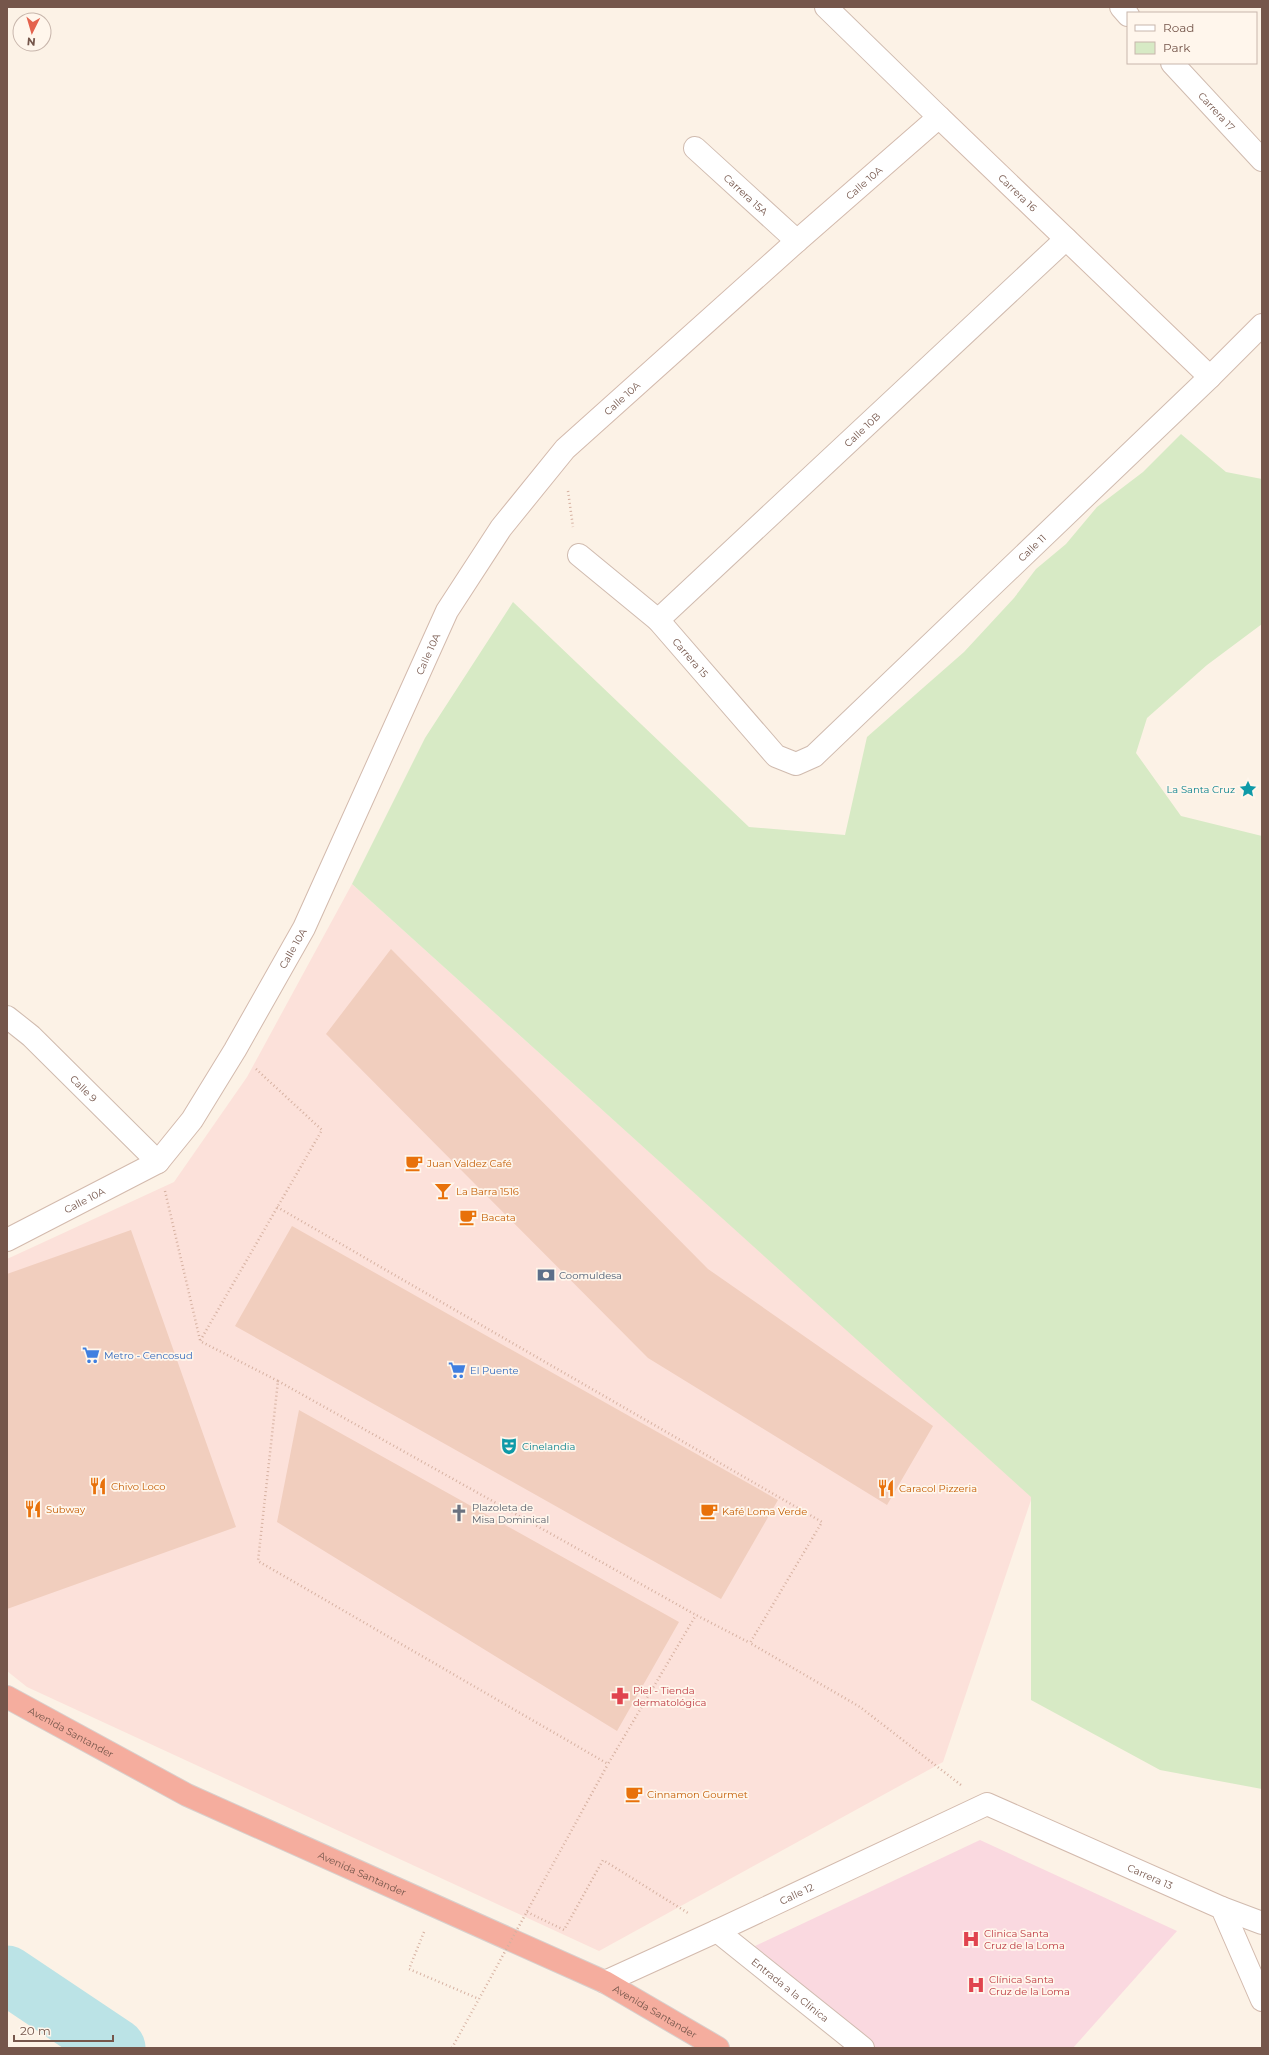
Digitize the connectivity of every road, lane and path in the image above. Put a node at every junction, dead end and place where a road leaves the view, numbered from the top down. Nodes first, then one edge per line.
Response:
1 (829, 8) edge
2 (1173, 64) edge
3 (939, 117) junction
4 (695, 148) dead end
5 (1262, 160) edge
6 (1066, 239) junction
7 (797, 241) junction
8 (1262, 325) edge
9 (1210, 377) junction
10 (565, 450) junction
11 (579, 555) joint
12 (658, 620) junction
13 (796, 764) joint
14 (7, 1017) edge
15 (235, 1050) junction
16 (158, 1162) junction
17 (277, 1207) junction
18 (7, 1240) edge
19 (200, 1341) junction
20 (278, 1381) junction
21 (696, 1615) junction
22 (750, 1643) junction
23 (7, 1697) edge
24 (608, 1764) junction
25 (987, 1804) junction
26 (434, 1906) junction
27 (1222, 1908) junction
28 (527, 1912) junction
29 (1262, 1923) edge
30 (717, 1931) junction
31 (605, 1982) junction
32 (479, 1999) junction
33 (1262, 2000) edge
34 (452, 2048) edge
35 (718, 2048) edge
36 (863, 2048) edge

1 - 3 street, Carrera 16
2 - 5 street, Carrera 17
3 - 6 street, Carrera 16
3 - 7 street, Calle 10A
4 - 7 street, Carrera 15A
6 - 9 street, Carrera 16
6 - 12 street, Calle 10B
7 - 10 street, Calle 10A
8 - 9 street, Calle 11
9 - 13 street, Calle 11
10 - 11 path
10 - 15 street, Calle 10A
11 - 12 street, Carrera 15
12 - 13 street, Carrera 15
14 - 16 street, Calle 9
15 - 16 street, Calle 10A
15 - 17 path
16 - 18 street, Calle 10A
16 - 19 path
17 - 19 path
17 - 22 path
19 - 20 path
20 - 21 path
20 - 24 path
21 - 22 path
21 - 24 path
22 - 25 path
23 - 26 highway, Avenida Santander
24 - 28 path, bridge
25 - 27 street, Carrera 13
25 - 30 street, Calle 12
26 - 31 highway, Avenida Santander
26 - 32 path
27 - 29 street, Carrera 13
27 - 33 street
28 - 30 path
28 - 32 path, bridge
30 - 31 street, Calle 12
30 - 36 street, Entrada a la Clínica
31 - 35 highway, Avenida Santander
32 - 34 path, bridge

